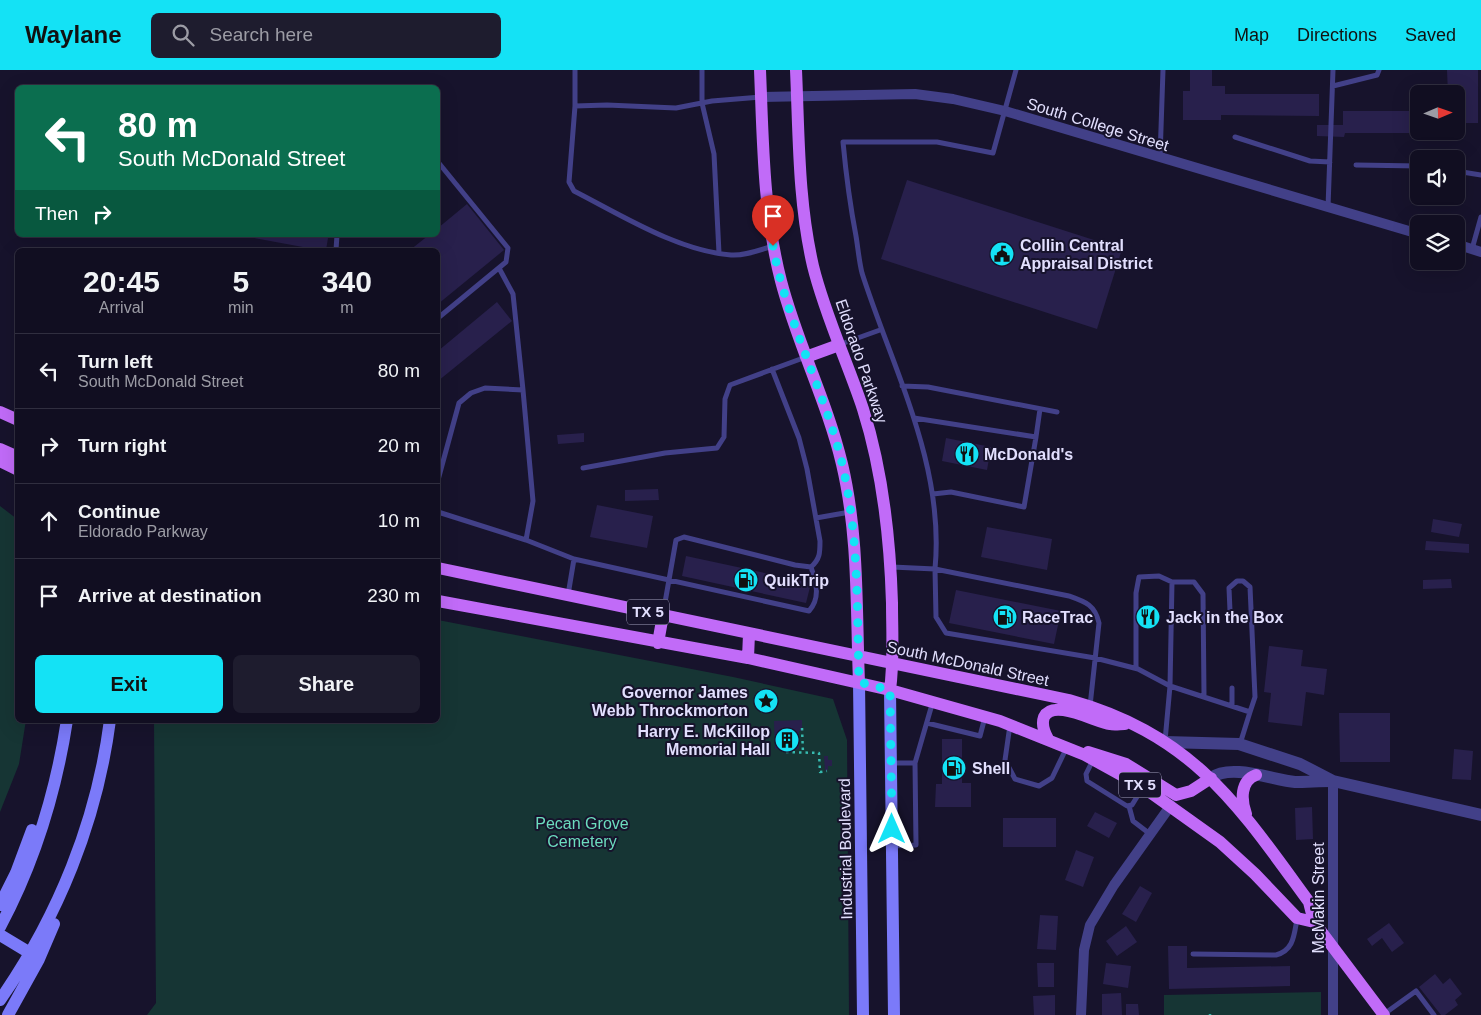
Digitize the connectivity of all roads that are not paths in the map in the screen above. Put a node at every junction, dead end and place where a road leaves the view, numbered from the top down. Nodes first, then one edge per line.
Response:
1 (575, 70) edge
2 (702, 70) edge
3 (760, 70) edge
4 (796, 70) edge
5 (1016, 70) edge
6 (1163, 70) edge
7 (1333, 70) edge
8 (1379, 70) edge
9 (1333, 86) junction
10 (797, 96) junction
11 (761, 97) junction
12 (702, 103) junction
13 (575, 106) junction
14 (1005, 111) junction
15 (1235, 137) dead end
16 (1160, 158) junction
17 (1330, 162) junction
18 (440, 164) edge
19 (1356, 165) dead end
20 (1410, 166) edge
21 (1465, 173) edge
22 (1481, 176) edge
23 (1328, 207) junction
24 (1481, 218) edge
25 (1410, 231) edge
26 (773, 246) junction
27 (1476, 250) edge
28 (719, 252) junction
29 (499, 268) junction
30 (440, 316) edge
31 (880, 330) junction
32 (839, 345) junction
33 (806, 357) junction
34 (772, 369) junction
35 (902, 386) junction
36 (523, 390) junction
37 (1040, 409) junction
38 (0, 412) edge
39 (1057, 412) dead end
40 (914, 418) junction
41 (15, 419) edge
42 (1036, 437) junction
43 (0, 449) edge
44 (15, 456) edge
45 (0, 461) edge
46 (15, 468) edge
47 (583, 468) dead end
48 (440, 473) edge
49 (933, 494) junction
50 (851, 512) junction
51 (440, 513) edge
52 (816, 518) junction
53 (526, 540) junction
54 (574, 559) junction
55 (811, 567) junction
56 (891, 567) junction
57 (440, 568) edge
58 (935, 569) junction
59 (670, 579) junction
60 (1172, 582) junction
61 (568, 596) junction
62 (440, 601) edge
63 (1230, 611) dead end
64 (663, 615) junction
65 (749, 634) junction
66 (658, 643) junction
67 (858, 657) junction
68 (748, 658) junction
69 (1095, 658) junction
70 (893, 663) junction
71 (1136, 668) junction
72 (859, 682) junction
73 (1170, 686) junction
74 (1232, 688) dead end
75 (890, 690) junction
76 (1204, 695) junction
77 (933, 701) junction
78 (1232, 705) junction
79 (1090, 706) junction
80 (1250, 712) junction
81 (985, 716) junction
82 (65, 723) edge
83 (109, 723) edge
84 (927, 724) junction
85 (1130, 724) junction
86 (1010, 725) junction
87 (1048, 739) junction
88 (1165, 742) junction
89 (1239, 744) junction
90 (1069, 748) junction
91 (1093, 760) junction
92 (891, 763) junction
93 (915, 763) junction
94 (56, 773) junction
95 (1256, 775) junction
96 (1211, 778) junction
97 (1333, 781) junction
98 (1143, 787) junction
99 (1171, 804) junction
100 (1129, 806) junction
101 (1481, 815) edge
102 (1248, 819) junction
103 (1150, 834) junction
104 (892, 846) junction
105 (62, 891) junction
106 (0, 905) edge
107 (1297, 918) junction
108 (1314, 922) junction
109 (0, 927) edge
110 (0, 935) edge
111 (1333, 948) junction
112 (30, 954) junction
113 (1193, 954) dead end
114 (0, 1000) edge
115 (8, 1015) edge
116 (863, 1015) edge
117 (894, 1015) edge
118 (1082, 1015) edge
119 (1332, 1015) edge
120 (1384, 1015) edge
121 (1434, 1015) edge

1 - 13 lane
2 - 12 lane
3 - 11 main road
4 - 10 main road, Eldorado Parkway
5 - 14 lane
6 - 16 lane
7 - 9 lane
8 - 9 lane
9 - 17 lane
10 - 11 street, South College Street
10 - 14 street, South College Street
10 - 32 main road, Eldorado Parkway
11 - 12 lane
11 - 26 main road
12 - 13 lane
12 - 28 lane
13 - 28 lane
14 - 16 street, South College Street
14 - 31 lane
15 - 17 lane
16 - 23 street, South College Street
17 - 23 lane
18 - 29 lane
19 - 20 lane
21 - 22 lane
23 - 25 street, South College Street
24 - 27 lane
26 - 28 lane
26 - 33 main road
29 - 30 lane
29 - 36 lane
31 - 32 lane
31 - 35 lane
32 - 33 main road
32 - 56 main road, Eldorado Parkway
33 - 34 lane
33 - 50 main road
34 - 47 lane
34 - 52 lane
35 - 37 lane
35 - 40 lane
36 - 48 lane
36 - 53 lane
37 - 39 lane
37 - 42 lane
38 - 41 main road
40 - 42 lane
40 - 49 lane
42 - 49 lane
43 - 44 main road
45 - 46 main road
49 - 58 lane
50 - 52 lane
50 - 67 main road
51 - 53 lane
52 - 55 lane
53 - 54 lane
54 - 59 lane
54 - 61 lane
55 - 59 lane
55 - 59 lane
56 - 58 lane
56 - 70 main road, Eldorado Parkway
57 - 61 main road, South McDonald Street / TX 5
58 - 69 lane
58 - 69 lane
59 - 64 lane
60 - 71 lane
60 - 73 lane
60 - 76 lane
61 - 64 main road, South McDonald Street / TX 5
62 - 66 main road, TX 5
63 - 80 lane
64 - 65 main road, South McDonald Street / TX 5
64 - 66 main road
65 - 67 main road, South McDonald Street / TX 5
65 - 68 main road
66 - 68 main road, TX 5
67 - 70 main road, South McDonald Street / TX 5
67 - 72 main road
68 - 72 main road, TX 5
69 - 71 lane
69 - 79 lane
70 - 75 main road, Eldorado Parkway
70 - 79 main road, South McDonald Street / TX 5
71 - 73 lane
72 - 75 main road, TX 5
72 - 116 main road, Industrial Boulevard
73 - 76 lane
73 - 88 lane
74 - 78 lane
75 - 77 main road, TX 5
75 - 92 main road
76 - 78 lane
77 - 81 main road, TX 5
77 - 84 lane
78 - 80 lane
79 - 85 main road, South McDonald Street / TX 5
80 - 89 lane
81 - 84 lane
81 - 86 main road, TX 5
82 - 94 main road
83 - 105 main road
84 - 93 lane
85 - 87 main road
85 - 88 main road, South McDonald Street / TX 5
86 - 87 main road, TX 5
86 - 90 lane
87 - 90 main road, TX 5
88 - 89 street
88 - 96 main road, South McDonald Street / TX 5
89 - 97 street
90 - 91 main road, TX 5
90 - 96 main road
91 - 98 main road, TX 5
91 - 100 lane
92 - 93 lane
92 - 104 main road
93 - 104 lane
94 - 106 main road
94 - 109 main road
95 - 96 street
95 - 97 street
95 - 102 main road
96 - 102 main road, South McDonald Street / TX 5
97 - 101 street
97 - 111 street, McMakin Street
98 - 99 main road, TX 5
98 - 100 lane
99 - 103 street
99 - 107 main road, TX 5
100 - 103 lane
102 - 108 main road, South McDonald Street / TX 5
103 - 118 street
104 - 117 main road
105 - 112 main road
105 - 115 main road
107 - 108 main road
107 - 113 lane
108 - 111 main road, South McDonald Street / TX 5
110 - 112 main road
111 - 119 street, McMakin Street
111 - 120 main road, South McDonald Street / TX 5
112 - 114 main road
120 - 121 lane

